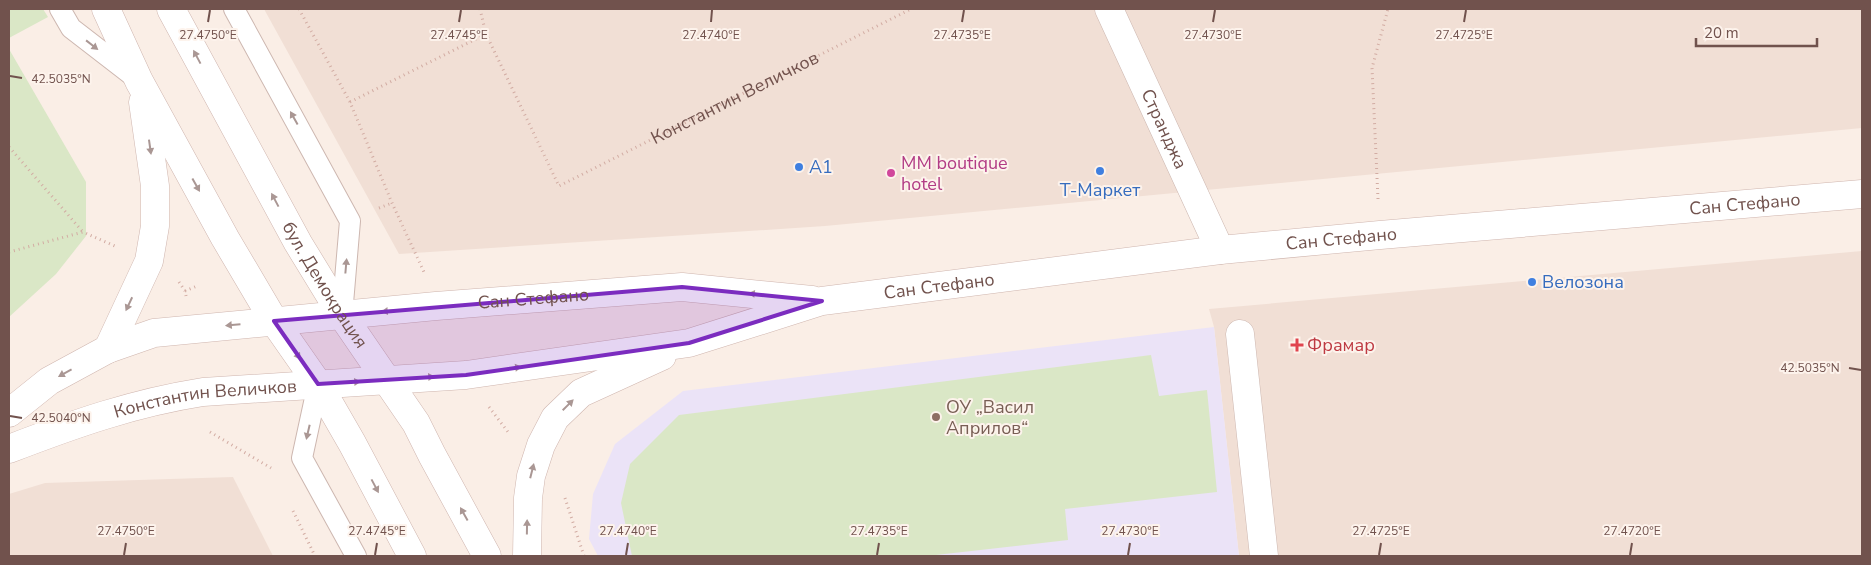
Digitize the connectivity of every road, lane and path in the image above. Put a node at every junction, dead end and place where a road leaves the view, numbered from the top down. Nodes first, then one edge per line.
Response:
1 (60, 9) edge
2 (106, 9) edge
3 (171, 9) edge
4 (234, 9) edge
5 (299, 9) edge
6 (480, 9) edge
7 (911, 9) edge
8 (1109, 9) edge
9 (1388, 9) edge
10 (486, 34) junction
11 (139, 81) junction
12 (350, 102) junction
13 (9, 147) edge
14 (1862, 194) edge
15 (83, 232) junction
16 (1380, 235) junction
17 (1220, 250) junction
18 (9, 252) edge
19 (149, 261) junction
20 (425, 273) dead end
21 (197, 286) dead end
22 (185, 291) dead end
23 (822, 301) junction
24 (342, 315) junction
25 (274, 321) junction
26 (1240, 334) dead end
27 (689, 343) junction
28 (108, 349) junction
29 (388, 380) junction
30 (318, 384) junction
31 (488, 405) dead end
32 (9, 413) edge
33 (210, 432) dead end
34 (508, 434) dead end
35 (9, 448) edge
36 (271, 468) dead end
37 (563, 492) dead end
38 (356, 556) edge
39 (412, 556) edge
40 (487, 556) edge
41 (527, 556) edge
42 (584, 556) edge
43 (1264, 556) edge

1 -> 11 lane
2 - 11 main road
24 -> 3 main road, бул. Демокрация
24 -> 4 lane
5 - 12 path
6 - 10 path
7 - 10 path, Константин Величков
8 - 17 main road, Странджа
9 - 16 path
10 - 12 path
11 -> 19 main road
11 -> 25 main road
12 - 20 path
13 - 15 path
14 - 16 main road, Сан Стефано
15 - 18 path
15 - 19 path
16 - 17 main road, Сан Стефано
17 - 23 main road, Сан Стефано
19 -> 28 main road
21 - 22 path
23 -> 24 main road, Сан Стефано
23 - 27 main road, Сан Стефано
24 - 25 main road, Сан Стефано
24 - 29 main road, бул. Демокрация
25 -> 28 main road
25 -> 30 main road
26 - 43 main road
29 -> 27 main road, Сан Стефано
41 -> 27 main road
28 -> 32 main road
30 -> 29 main road, Сан Стефано
40 -> 29 main road, бул. Демокрация
30 - 35 main road, Константин Величков
30 -> 38 lane
30 -> 39 main road
31 - 34 path
33 - 36 path
37 - 42 path

